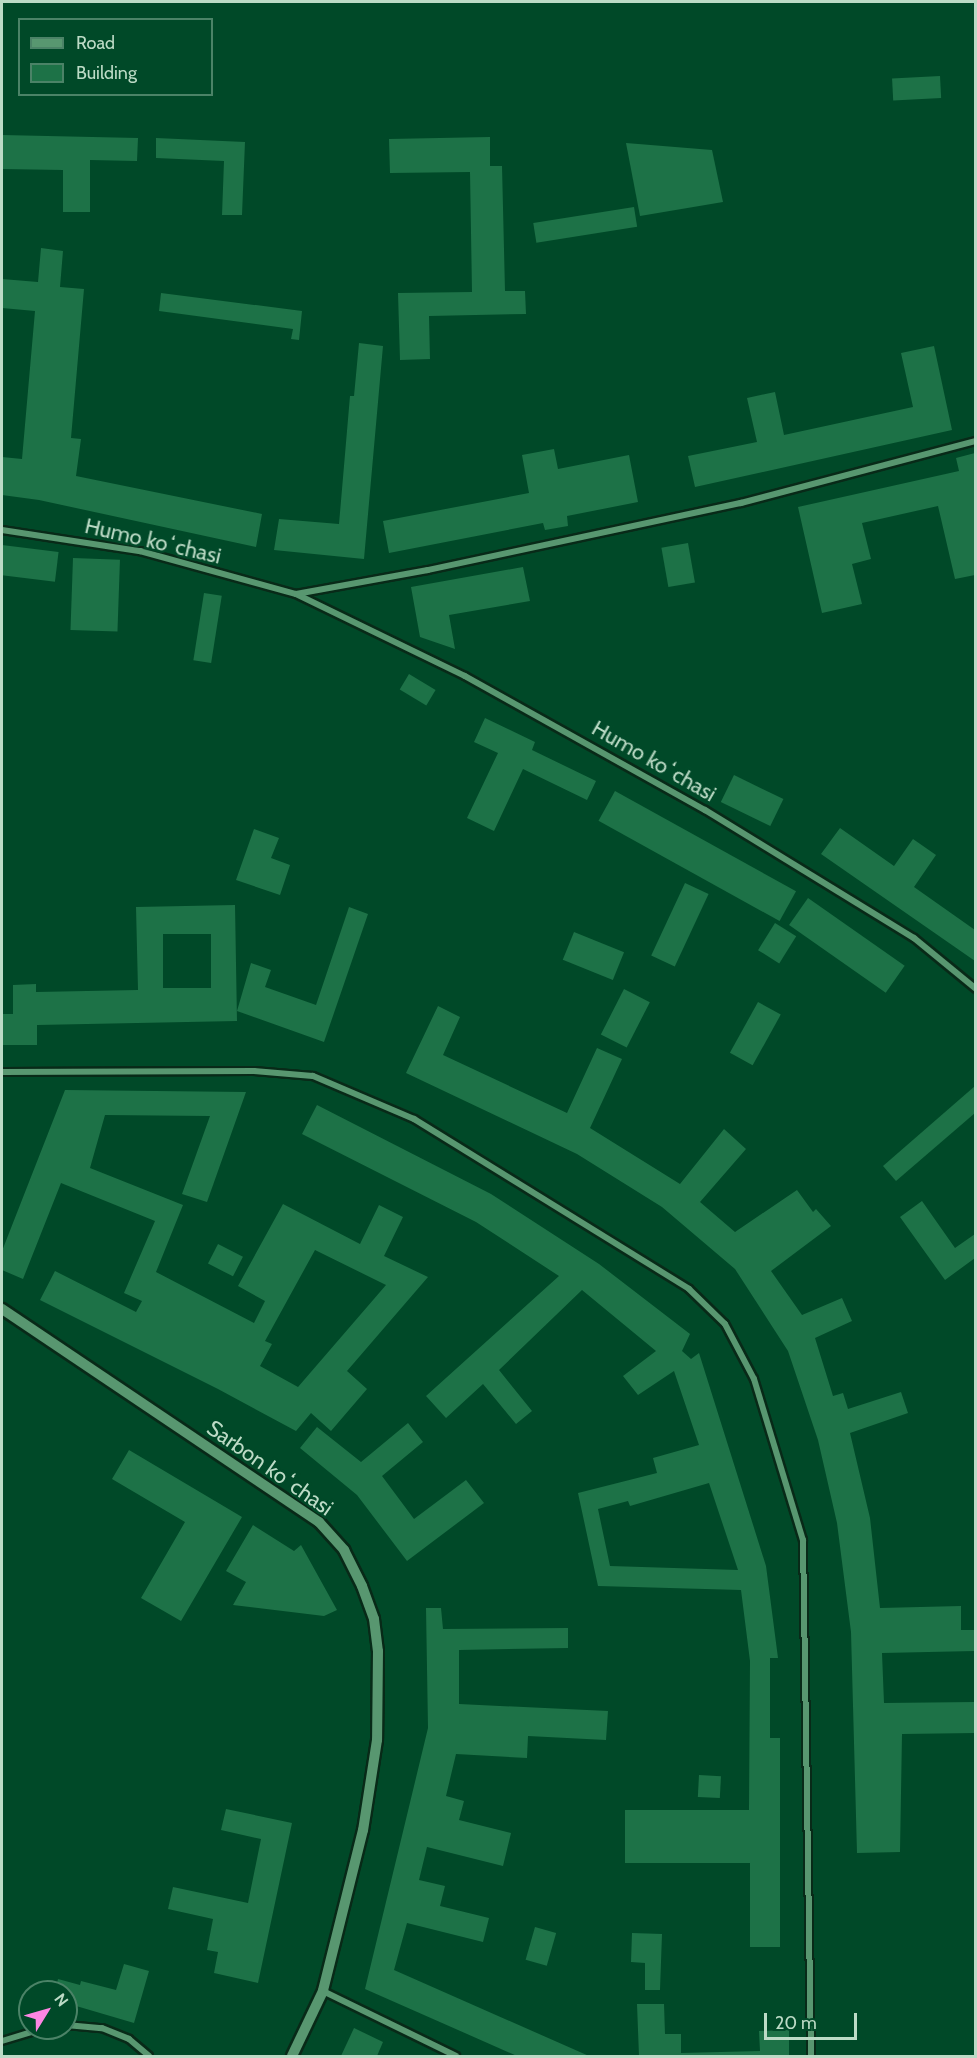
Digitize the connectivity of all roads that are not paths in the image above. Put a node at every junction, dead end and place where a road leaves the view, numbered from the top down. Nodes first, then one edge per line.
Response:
1 (975, 441) edge
2 (2, 530) edge
3 (296, 594) junction
4 (975, 988) edge
5 (2, 1072) edge
6 (2, 1309) edge
7 (323, 1991) junction
8 (78, 2026) edge
9 (18, 2036) edge
10 (2, 2041) edge
11 (149, 2056) edge
12 (292, 2056) edge
13 (456, 2056) edge
14 (811, 2056) edge

1 - 3 street, Humo koʻchasi
2 - 3 street, Humo koʻchasi
3 - 4 street, Humo koʻchasi
5 - 14 street
6 - 7 street, Sarbon koʻchasi
7 - 12 street, Sarbon koʻchasi
7 - 13 street
8 - 11 street
9 - 10 street

